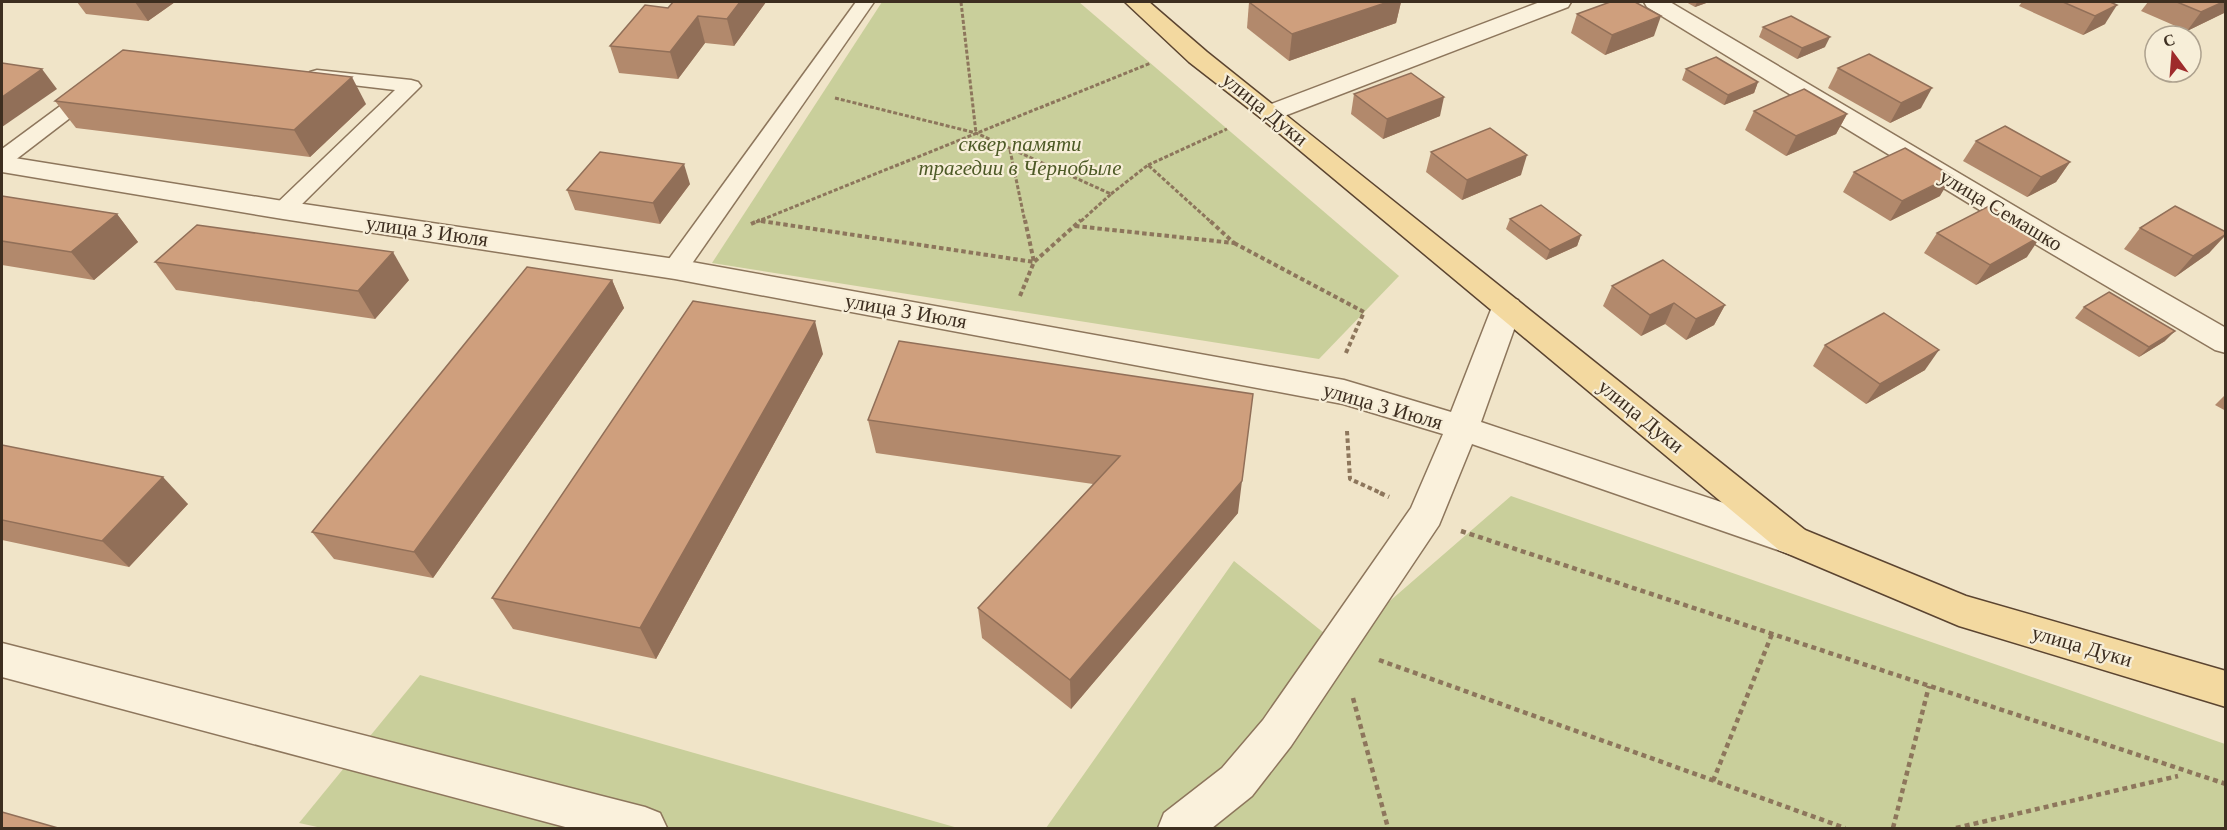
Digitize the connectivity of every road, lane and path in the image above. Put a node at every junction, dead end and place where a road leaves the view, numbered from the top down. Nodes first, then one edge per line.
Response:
1 (865, 2) edge
2 (961, 2) edge
3 (1136, 2) edge
4 (1560, 2) edge
5 (1655, 2) edge
6 (1151, 63) dead end
7 (294, 74) edge
8 (108, 79) edge
9 (802, 90) junction
10 (1270, 113) junction
11 (1227, 129) dead end
12 (976, 133) junction
13 (1010, 149) junction
14 (2, 159) edge
15 (2, 164) edge
16 (1148, 165) junction
17 (1111, 194) junction
18 (283, 210) junction
19 (760, 220) junction
20 (749, 225) dead end
21 (1075, 226) junction
22 (1234, 243) junction
23 (1034, 262) junction
24 (675, 269) junction
25 (1018, 301) dead end
26 (1507, 307) junction
27 (2226, 342) edge
28 (1343, 361) dead end
29 (1462, 428) junction
30 (1460, 531) dead end
31 (1792, 540) junction
32 (1772, 634) junction
33 (1339, 645) junction
34 (2, 660) edge
35 (1929, 686) junction
36 (2226, 689) edge
37 (2178, 776) dead end
38 (1713, 781) junction
39 (2226, 784) edge
40 (645, 828) edge
41 (1179, 828) edge
42 (1388, 828) edge
43 (1845, 828) edge
44 (1893, 828) edge
45 (1956, 828) edge

1 - 9 lane
2 - 12 path
3 - 10 main road, улица Дуки
4 - 10 street
5 - 27 street, улица Семашко
6 - 12 path
7 - 18 lane
8 - 14 lane
9 - 12 path
9 - 24 lane
10 - 26 main road, улица Дуки
11 - 16 path
12 - 13 path
12 - 19 path
13 - 17 path
13 - 23 path
15 - 18 street, улица 3 Июля
16 - 17 path
16 - 22 path
17 - 21 path
18 - 24 street, улица 3 Июля
19 - 20 path
19 - 23 path
21 - 22 path
21 - 23 path
22 - 28 path
23 - 25 path
24 - 29 street, улица 3 Июля
26 - 29 street
26 - 31 main road, улица Дуки
29 - 31 street, улица 3 Июля
29 - 33 street
30 - 32 path
31 - 36 main road, улица Дуки
32 - 35 path
32 - 38 path
33 - 38 path
33 - 41 street
33 - 42 path
34 - 40 street
35 - 39 path
35 - 44 path
37 - 45 path
38 - 43 path

